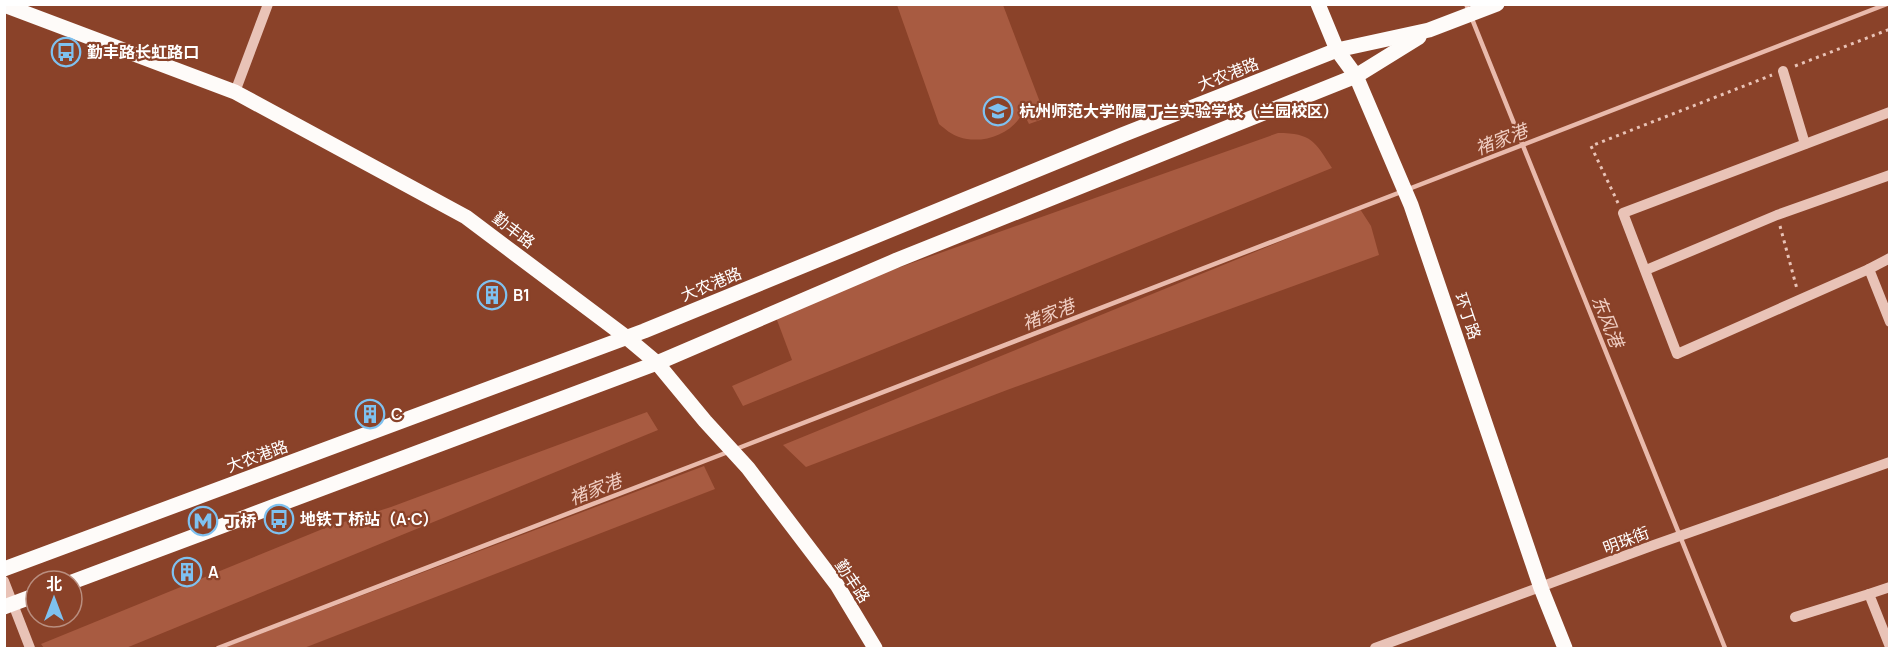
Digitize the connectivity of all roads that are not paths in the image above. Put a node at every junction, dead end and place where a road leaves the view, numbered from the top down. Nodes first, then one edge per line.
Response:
1 (268, 4) edge
2 (1318, 4) edge
3 (1497, 4) edge
4 (4, 5) edge
5 (1429, 30) junction
6 (1337, 50) junction
7 (1783, 71) road end
8 (1356, 76) junction
9 (235, 92) junction
10 (1890, 112) edge
11 (1805, 144) junction
12 (1890, 175) edge
13 (1890, 258) edge
14 (1869, 269) junction
15 (1646, 270) junction
16 (1890, 322) edge
17 (626, 337) junction
18 (657, 363) junction
19 (1890, 462) edge
20 (4, 569) edge
21 (84, 578) edge
22 (4, 581) edge
23 (1890, 587) edge
24 (1541, 588) junction
25 (1869, 594) junction
26 (24, 599) edge
27 (9, 605) edge
28 (1795, 617) dead end
29 (1886, 630) edge
30 (1890, 647) edge
31 (30, 648) edge
32 (875, 648) edge
33 (1374, 648) edge
34 (1564, 648) edge

1 - 9 street
2 - 6 main road, 环丁路
3 - 5 main road, 大农港路
4 - 9 main road, 勤丰路
5 - 6 main road, 大农港路
5 - 8 main road, 大农港路
6 - 8 main road, 环丁路
6 - 17 main road, 大农港路
7 - 11 street
8 - 18 main road, 大农港路
8 - 24 main road, 环丁路
9 - 17 main road, 勤丰路
10 - 11 street
11 - 15 street
12 - 15 street
13 - 14 street
14 - 15 street
14 - 16 street
17 - 18 main road, 勤丰路
17 - 20 main road, 大农港路
18 - 21 main road, 大农港路
18 - 32 main road, 勤丰路
19 - 24 street, 明珠街
22 - 27 street
23 - 25 street
24 - 33 street, 明珠街
24 - 34 main road, 环丁路
25 - 28 street
25 - 29 street
26 - 27 main road
27 - 31 street
29 - 30 street

